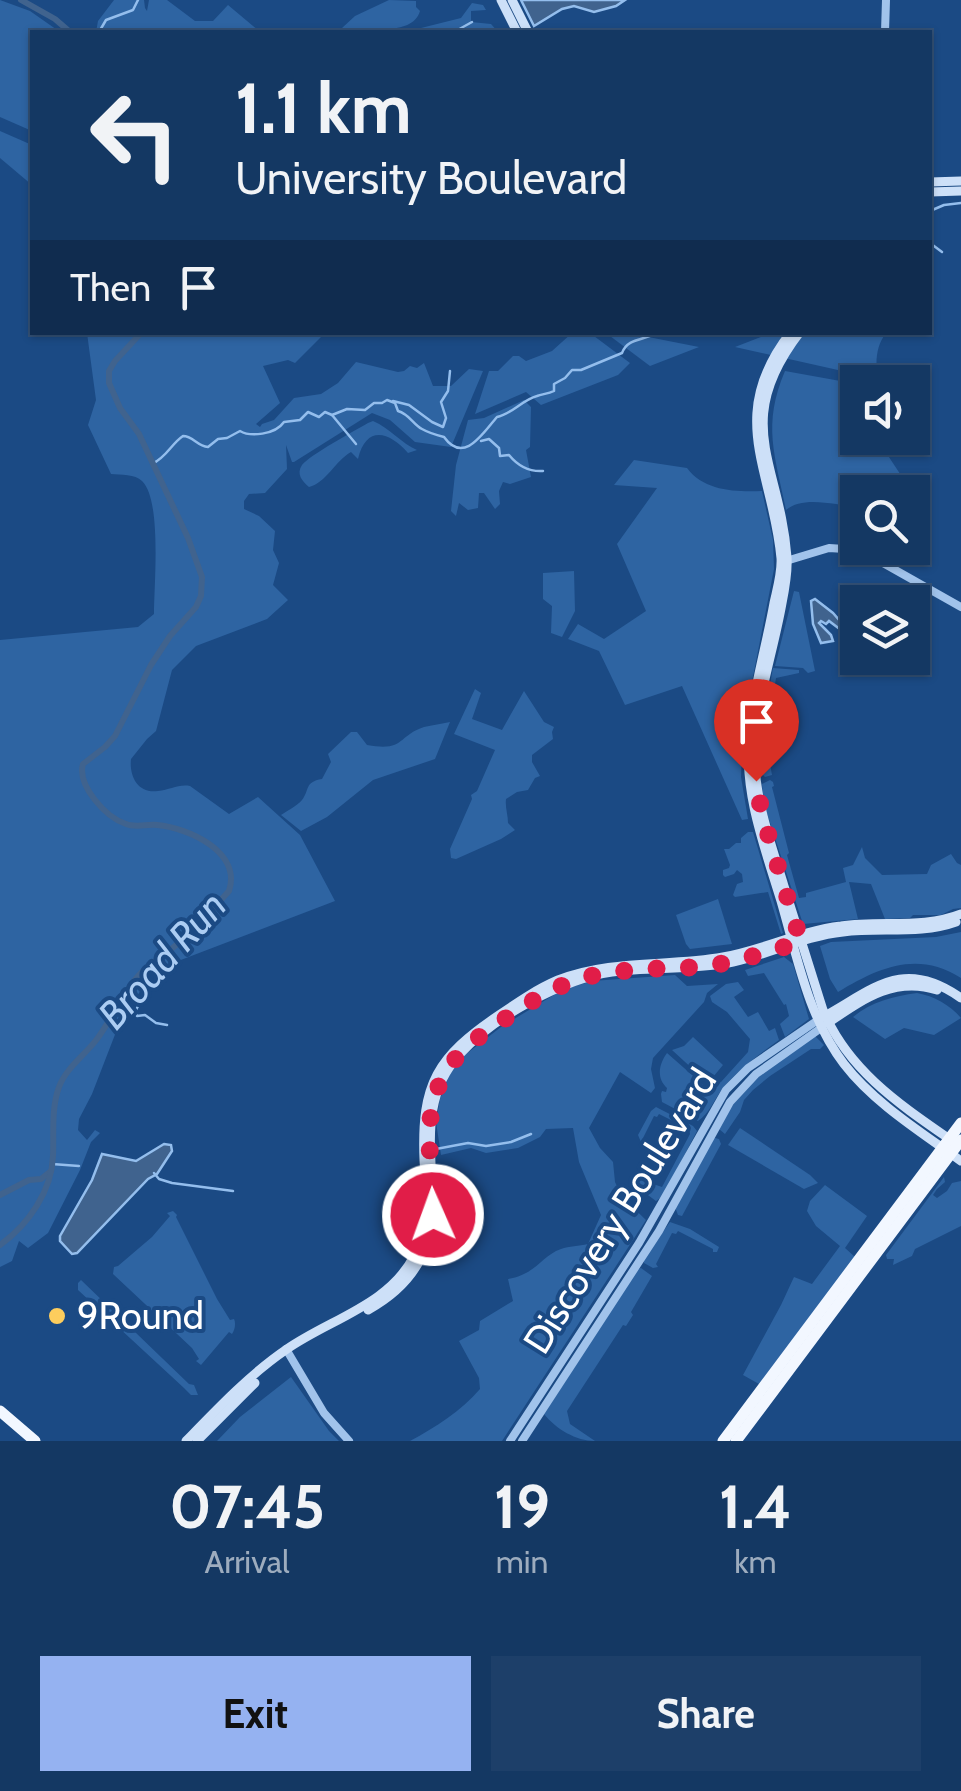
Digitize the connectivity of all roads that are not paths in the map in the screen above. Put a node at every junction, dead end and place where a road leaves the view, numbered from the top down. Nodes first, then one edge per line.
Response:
1 (501, 0) edge
2 (512, 0) edge
3 (883, 0) edge
4 (516, 30) edge
5 (527, 30) edge
6 (885, 30) edge
7 (961, 181) edge
8 (932, 182) edge
9 (961, 191) edge
10 (932, 192) edge
11 (789, 335) edge
12 (798, 335) edge
13 (784, 561) junction
14 (961, 607) edge
15 (961, 917) edge
16 (796, 939) junction
17 (774, 950) junction
18 (799, 962) junction
19 (817, 990) junction
20 (961, 1001) edge
21 (838, 1012) junction
22 (824, 1022) junction
23 (837, 1037) junction
24 (961, 1123) edge
25 (955, 1148) edge
26 (429, 1183) junction
27 (287, 1355) junction
28 (0, 1411) edge
29 (0, 1420) edge
30 (21, 1437) edge
31 (35, 1441) edge
32 (186, 1441) edge
33 (197, 1441) edge
34 (348, 1441) edge
35 (510, 1441) edge
36 (522, 1441) edge
37 (723, 1441) edge
38 (736, 1441) edge

1 - 4 main road
2 - 5 main road
3 - 6 street
7 - 8 main road
9 - 10 main road
11 - 13 main road
12 - 13 main road
13 - 14 street
13 - 16 main road
15 - 16 main road
16 - 17 main road
16 - 18 main road
16 - 19 main road
16 - 26 main road
17 - 18 main road
17 - 26 main road
18 - 22 main road
19 - 21 main road
19 - 22 main road
20 - 21 main road, Discovery Boulevard
21 - 22 main road, Discovery Boulevard
21 - 23 main road
22 - 23 main road
22 - 25 main road
22 - 35 street, Discovery Boulevard
22 - 36 street, Discovery Boulevard
23 - 25 main road
24 - 25 highway
25 - 37 highway
25 - 38 highway
26 - 27 main road
27 - 32 main road
27 - 33 main road
27 - 34 street
28 - 30 highway
29 - 30 highway
30 - 31 highway

